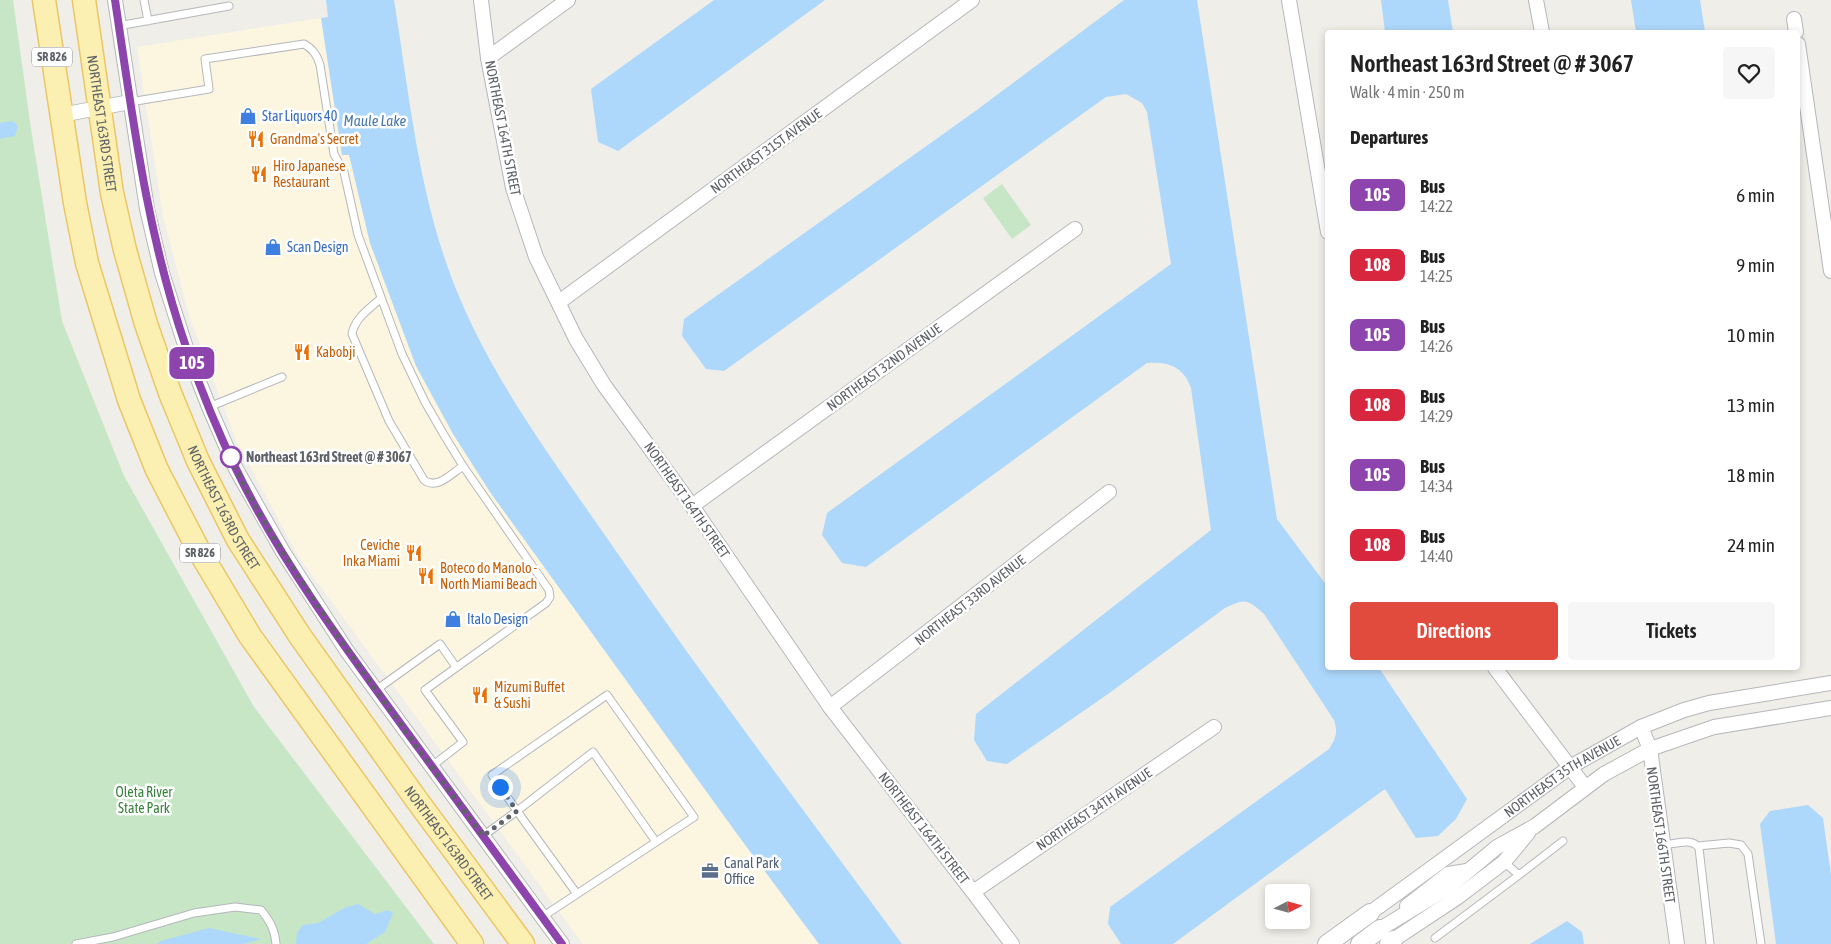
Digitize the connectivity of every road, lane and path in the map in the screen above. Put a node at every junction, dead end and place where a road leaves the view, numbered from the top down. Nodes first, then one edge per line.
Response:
1 (44, 0) edge
2 (84, 0) edge
3 (114, 0) edge
4 (144, 0) edge
5 (481, 0) edge
6 (568, 0) edge
7 (972, 0) edge
8 (1289, 0) edge
9 (1536, 0) edge
10 (229, 6) dead end
11 (148, 21) junction
12 (118, 26) junction
13 (1542, 30) edge
14 (488, 58) junction
15 (1800, 58) edge
16 (130, 102) junction
17 (101, 108) junction
18 (61, 115) junction
19 (1325, 214) edge
20 (1076, 229) dead end
21 (1831, 270) edge
22 (380, 299) junction
23 (559, 302) junction
24 (282, 377) dead end
25 (209, 407) junction
26 (463, 466) junction
27 (1109, 492) dead end
28 (692, 506) junction
29 (456, 667) junction
30 (1497, 670) edge
31 (1831, 683) edge
32 (376, 690) junction
33 (830, 708) junction
34 (1831, 708) edge
35 (1214, 727) dead end
36 (1641, 727) junction
37 (1650, 749) junction
38 (432, 766) junction
39 (1570, 767) junction
40 (1585, 787) junction
41 (517, 811) junction
42 (1533, 827) junction
43 (483, 836) junction
44 (656, 842) junction
45 (1563, 842) dead end
46 (1663, 845) junction
47 (1698, 846) junction
48 (1504, 862) junction
49 (1519, 875) junction
50 (974, 892) junction
51 (577, 894) junction
52 (1370, 913) junction
53 (542, 917) junction
54 (1380, 929) junction
55 (1435, 938) dead end
56 (1393, 943) edge
57 (76, 944) edge
58 (276, 944) edge
59 (472, 944) edge
60 (523, 944) edge
61 (562, 944) edge
62 (1012, 944) edge
63 (1327, 944) edge
64 (1360, 944) edge
65 (1677, 944) edge
66 (1710, 944) edge
67 (1761, 944) edge

1 - 18 main road, SR 826
2 - 17 main road, NORTHEAST 163RD STREET / SR 826
3 - 12 street, NORTHEAST 163RD STREET
4 - 11 lane
5 - 14 street, NORTHEAST 164TH STREET
6 - 14 street
7 - 23 street, NORTHEAST 31ST AVENUE
8 - 19 street
9 - 13 street
10 - 11 lane
11 - 12 lane
12 - 16 street, NORTHEAST 163RD STREET
14 - 23 street, NORTHEAST 164TH STREET
15 - 21 street
16 - 17 street
16 - 22 lane
16 - 25 street, NORTHEAST 163RD STREET
17 - 18 street
17 - 60 main road, NORTHEAST 163RD STREET / SR 826
18 - 59 main road, SR 826
20 - 28 street, NORTHEAST 32ND AVENUE
22 - 26 lane
22 - 26 lane
23 - 28 street, NORTHEAST 164TH STREET
24 - 25 lane
25 - 32 street, NORTHEAST 163RD STREET
26 - 29 lane
27 - 33 street, NORTHEAST 33RD AVENUE
28 - 33 street, NORTHEAST 164TH STREET
29 - 32 lane
29 - 38 lane
30 - 39 street
31 - 36 street, NORTHEAST 35TH AVENUE
32 - 38 street, NORTHEAST 163RD STREET
33 - 50 street, NORTHEAST 164TH STREET
34 - 37 street, NORTHEAST 35TH AVENUE
35 - 50 street, NORTHEAST 34TH AVENUE
36 - 37 street, NORTHEAST 166TH STREET
36 - 39 street, NORTHEAST 35TH AVENUE
37 - 40 street, NORTHEAST 35TH AVENUE
37 - 46 street, NORTHEAST 166TH STREET
38 - 43 street, NORTHEAST 163RD STREET
39 - 40 street
39 - 52 street, NORTHEAST 35TH AVENUE
40 - 42 street, NORTHEAST 35TH AVENUE
41 - 43 lane
41 - 44 lane
41 - 44 lane
41 - 51 lane
42 - 48 street, NORTHEAST 35TH AVENUE
42 - 54 street, NORTHEAST 35TH AVENUE
43 - 53 street, NORTHEAST 163RD STREET
44 - 51 lane
45 - 49 lane
46 - 47 lane
46 - 65 street, NORTHEAST 166TH STREET
47 - 66 lane
47 - 67 lane
48 - 49 lane
48 - 56 street, NORTHEAST 35TH AVENUE
49 - 55 lane
50 - 62 street, NORTHEAST 164TH STREET
51 - 53 lane
52 - 54 lane
52 - 63 street, NORTHEAST 35TH AVENUE
53 - 61 street, NORTHEAST 163RD STREET
54 - 56 lane
54 - 64 street, NORTHEAST 35TH AVENUE
57 - 58 lane

